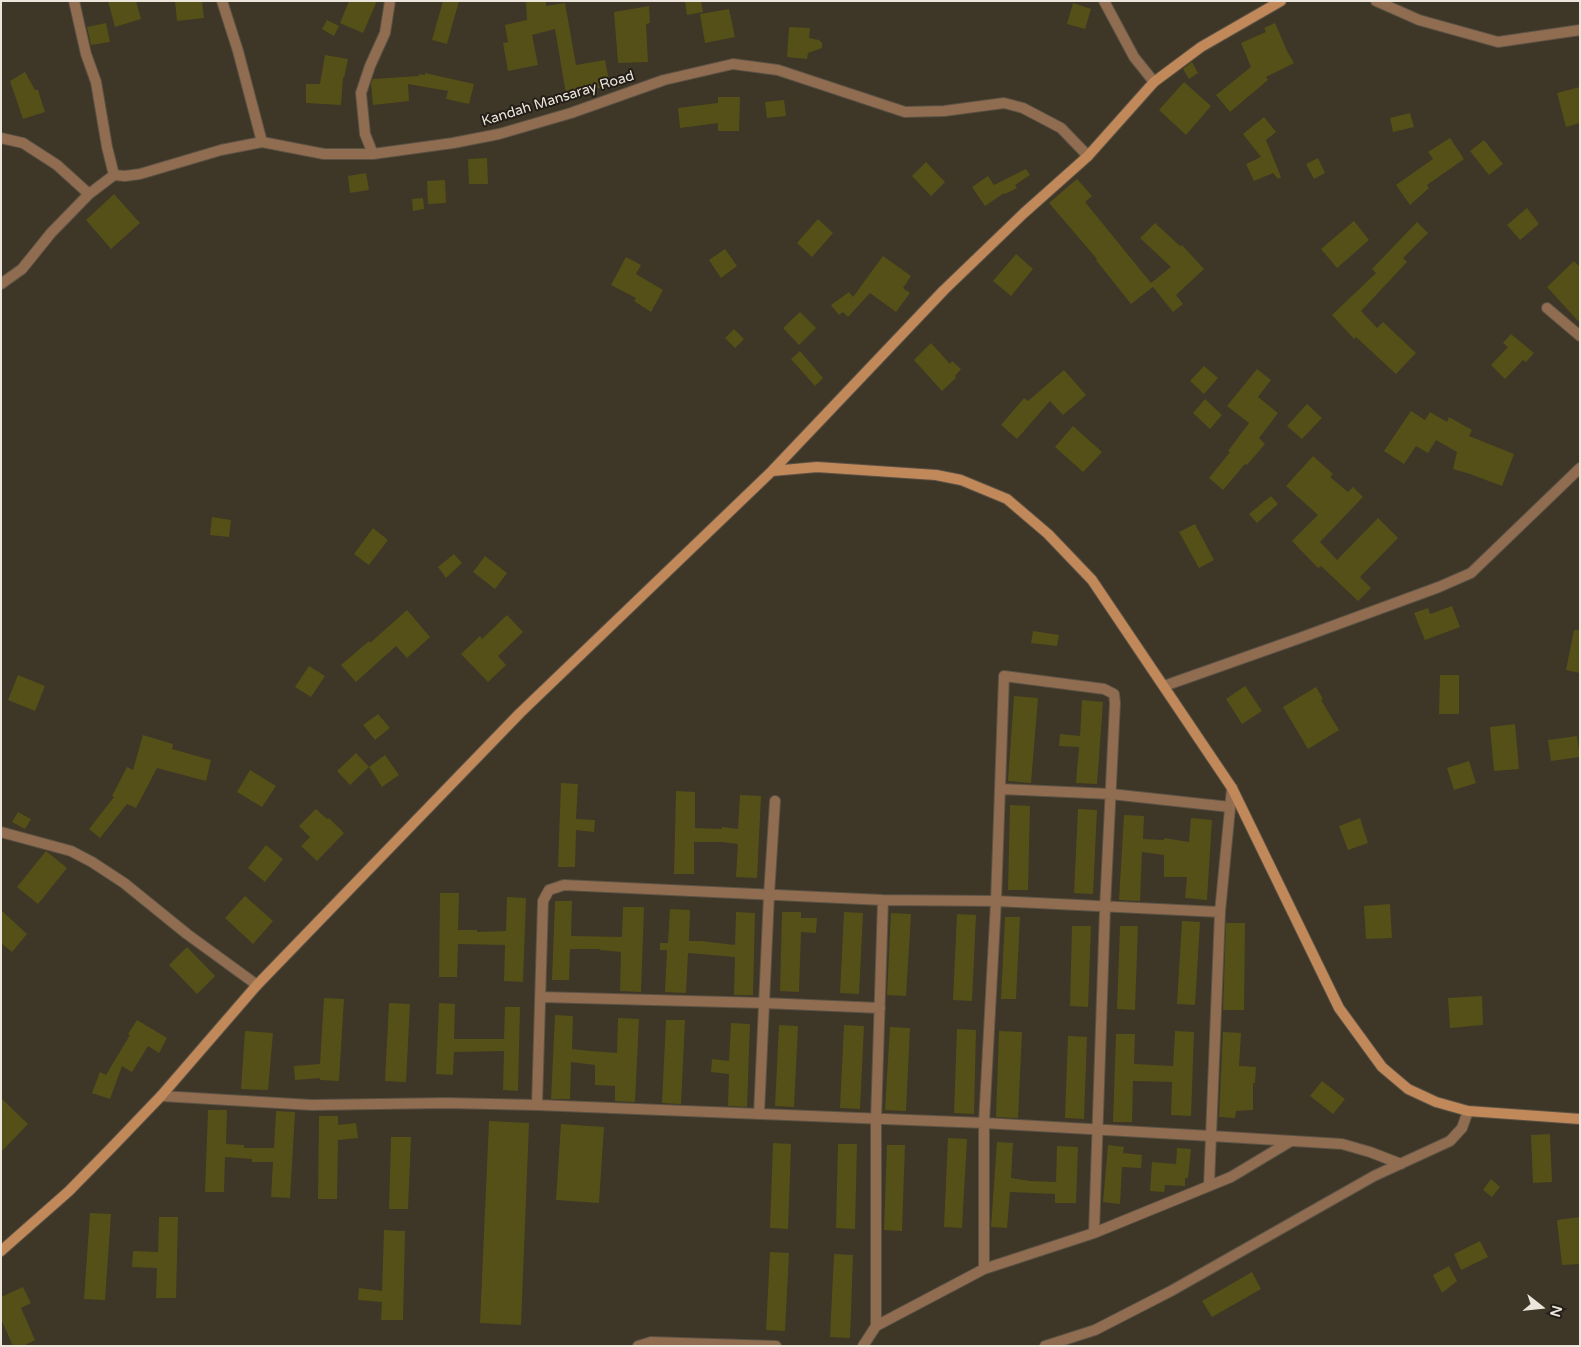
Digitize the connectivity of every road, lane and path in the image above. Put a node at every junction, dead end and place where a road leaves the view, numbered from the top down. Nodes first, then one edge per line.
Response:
1 (74, 1) edge
2 (222, 1) edge
3 (390, 1) edge
4 (1104, 1) edge
5 (1281, 1) edge
6 (1376, 1) edge
7 (1580, 30) edge
8 (1154, 82) junction
9 (1, 138) edge
10 (262, 142) junction
11 (373, 154) junction
12 (1088, 156) junction
13 (114, 175) junction
14 (89, 194) junction
15 (1, 284) edge
16 (1547, 308) dead end
17 (1580, 336) edge
18 (1580, 468) edge
19 (772, 470) junction
20 (1164, 686) junction
21 (1232, 788) junction
22 (1000, 789) junction
23 (1111, 794) junction
24 (775, 801) dead end
25 (1230, 807) junction
26 (1, 832) edge
27 (769, 895) junction
28 (883, 900) junction
29 (996, 902) junction
30 (1105, 908) junction
31 (1220, 912) junction
32 (257, 985) junction
33 (540, 997) junction
34 (764, 1003) junction
35 (880, 1008) junction
36 (160, 1096) junction
37 (537, 1105) junction
38 (1468, 1111) junction
39 (760, 1114) junction
40 (1580, 1119) edge
41 (876, 1120) junction
42 (984, 1124) junction
43 (1099, 1130) junction
44 (1211, 1136) junction
45 (1291, 1141) junction
46 (1401, 1164) junction
47 (1209, 1185) junction
48 (1094, 1233) junction
49 (1, 1251) edge
50 (984, 1269) junction
51 (876, 1326) junction
52 (638, 1346) edge
53 (776, 1346) edge
54 (863, 1346) edge
55 (1045, 1346) edge

1 - 13 street
2 - 10 street
3 - 11 street
4 - 8 street
5 - 8 main road
6 - 7 street
8 - 12 main road
9 - 14 street
10 - 11 street, Kandah Mansaray Road
10 - 13 street, Kandah Mansaray Road
11 - 12 street, Kandah Mansaray Road
12 - 19 main road
13 - 14 street
14 - 15 street
16 - 17 street
18 - 20 street
19 - 20 main road
19 - 32 main road
20 - 21 main road
21 - 25 street
21 - 38 main road
22 - 23 street
22 - 23 street
22 - 29 street
23 - 25 street
23 - 30 street
24 - 27 street
25 - 31 street
26 - 32 street
27 - 28 street
27 - 33 street
27 - 34 street
28 - 29 street
28 - 35 street
29 - 30 street
29 - 42 street
30 - 31 street
30 - 43 street
31 - 44 street
32 - 36 main road
33 - 34 street
33 - 37 street
34 - 35 street
34 - 39 street
35 - 41 street
36 - 37 street
36 - 49 main road
37 - 39 street
38 - 40 main road
38 - 46 street
39 - 41 street
41 - 42 street
41 - 51 street
42 - 43 street
42 - 50 street
43 - 44 street
43 - 48 street
44 - 45 street
44 - 47 street
45 - 46 street
45 - 47 street
46 - 55 street
47 - 48 street
48 - 50 street
50 - 51 street
51 - 54 street
52 - 53 street

